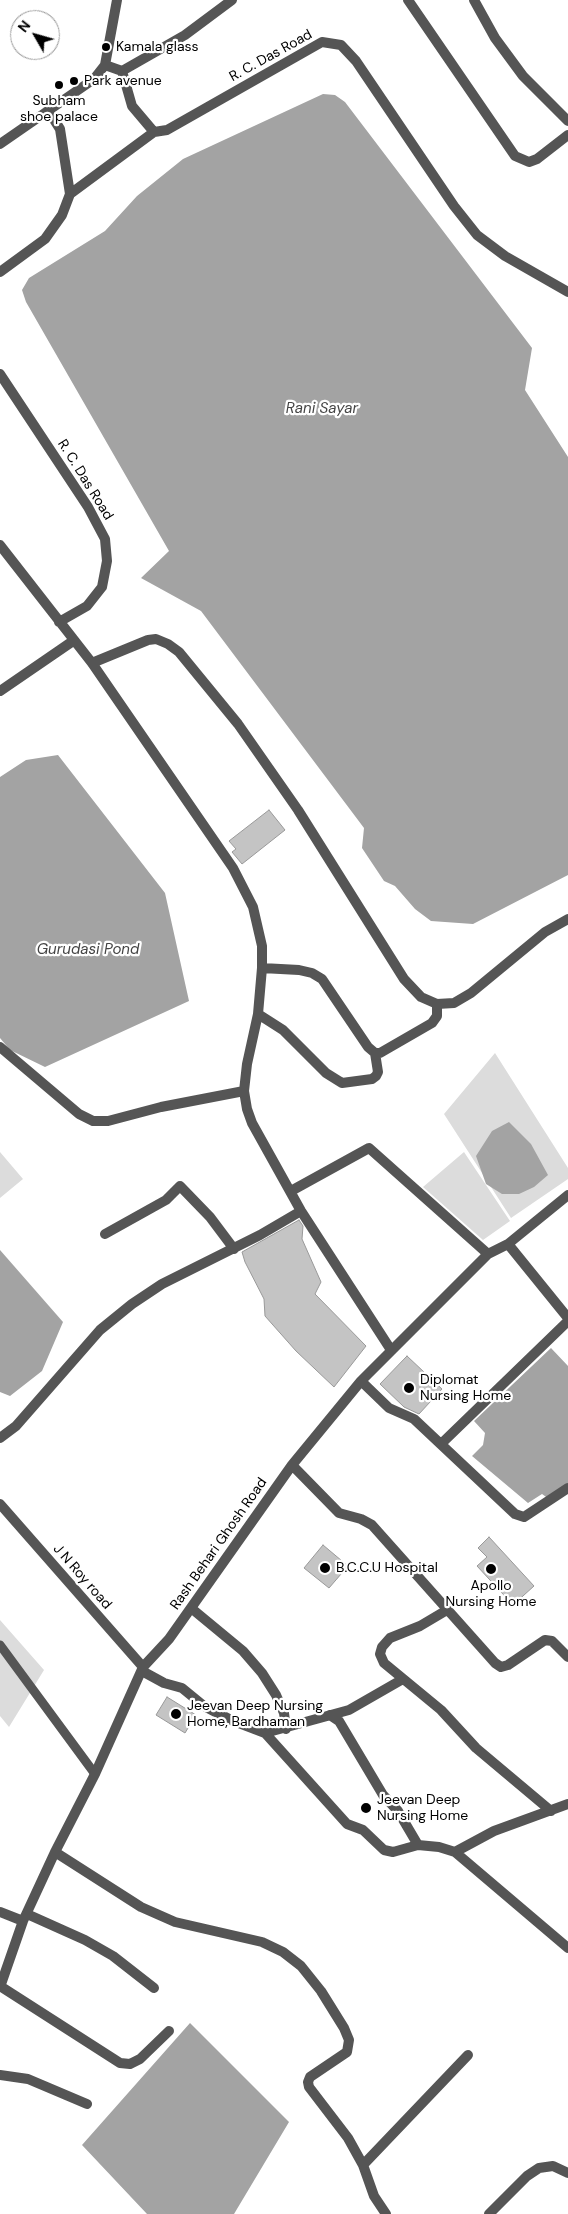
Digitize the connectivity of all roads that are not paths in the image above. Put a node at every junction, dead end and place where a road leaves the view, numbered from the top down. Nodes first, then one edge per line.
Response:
1 (117, 0) edge
2 (232, 0) edge
3 (408, 0) edge
4 (474, 0) edge
5 (106, 65) junction
6 (122, 71) junction
7 (48, 110) junction
8 (568, 121) edge
9 (154, 132) junction
10 (568, 135) edge
11 (0, 144) edge
12 (70, 194) junction
13 (0, 272) edge
14 (568, 292) edge
15 (0, 374) edge
16 (0, 545) edge
17 (59, 622) junction
18 (73, 641) junction
19 (92, 663) junction
20 (0, 691) edge
21 (568, 919) edge
22 (262, 968) junction
23 (437, 1004) junction
24 (258, 1014) junction
25 (0, 1047) edge
26 (375, 1053) junction
27 (244, 1091) junction
28 (291, 1192) junction
29 (568, 1195) edge
30 (301, 1211) junction
31 (105, 1234) dead end
32 (508, 1244) junction
33 (234, 1248) junction
34 (488, 1254) junction
35 (568, 1320) edge
36 (391, 1350) junction
37 (361, 1381) junction
38 (0, 1438) edge
39 (442, 1443) junction
40 (292, 1465) junction
41 (568, 1488) edge
42 (0, 1504) edge
43 (191, 1608) junction
44 (447, 1610) junction
45 (0, 1645) edge
46 (568, 1658) edge
47 (143, 1669) junction
48 (403, 1679) junction
49 (330, 1715) junction
50 (286, 1729) junction
51 (265, 1733) junction
52 (95, 1774) junction
53 (568, 1804) edge
54 (551, 1811) junction
55 (418, 1845) junction
56 (55, 1852) junction
57 (455, 1852) junction
58 (0, 1912) edge
59 (25, 1918) junction
60 (568, 1948) edge
61 (0, 1986) edge
62 (154, 1988) dead end
63 (169, 2032) dead end
64 (468, 2055) dead end
65 (0, 2075) edge
66 (87, 2104) dead end
67 (363, 2165) junction
68 (568, 2173) edge
69 (386, 2214) edge
70 (490, 2214) edge

1 - 5 street
2 - 6 street
3 - 10 street
4 - 8 street
5 - 6 street
5 - 7 street
6 - 9 street
7 - 11 street
7 - 12 street
9 - 12 street, R. C. Das Road
9 - 14 street, R. C. Das Road
12 - 13 street
15 - 17 street, R. C. Das Road
16 - 17 street
17 - 18 street
18 - 19 street
18 - 20 street
19 - 22 street
19 - 23 street
21 - 23 street
22 - 24 street
22 - 26 street
23 - 26 street
24 - 26 street
24 - 27 street
25 - 27 street
27 - 28 street
28 - 30 street
28 - 34 street
29 - 32 street, Rash Behari Ghosh Road
30 - 33 street
30 - 36 street
31 - 33 street
32 - 34 street, Rash Behari Ghosh Road
32 - 35 street
33 - 38 street
34 - 36 street, Rash Behari Ghosh Road
35 - 39 street
36 - 37 street, Rash Behari Ghosh Road
37 - 39 street
37 - 40 street, Rash Behari Ghosh Road
39 - 41 street
40 - 43 street, Rash Behari Ghosh Road
40 - 44 street
42 - 47 street, J N Roy road
43 - 47 street, Rash Behari Ghosh Road
43 - 50 street
44 - 46 street
44 - 48 street
45 - 52 lane
47 - 51 street
47 - 52 street, Rash Behari Ghosh Road
48 - 49 street
48 - 54 street
49 - 50 street
49 - 55 street
50 - 51 street
51 - 55 street
52 - 56 street, Rash Behari Ghosh Road
53 - 54 street
54 - 57 street
55 - 57 street
56 - 59 street, Rash Behari Ghosh Road
56 - 67 street
57 - 60 street
58 - 59 street
59 - 61 street, Rash Behari Ghosh Road
59 - 62 street
61 - 63 street
64 - 67 street
65 - 66 street
67 - 69 street
68 - 70 street

